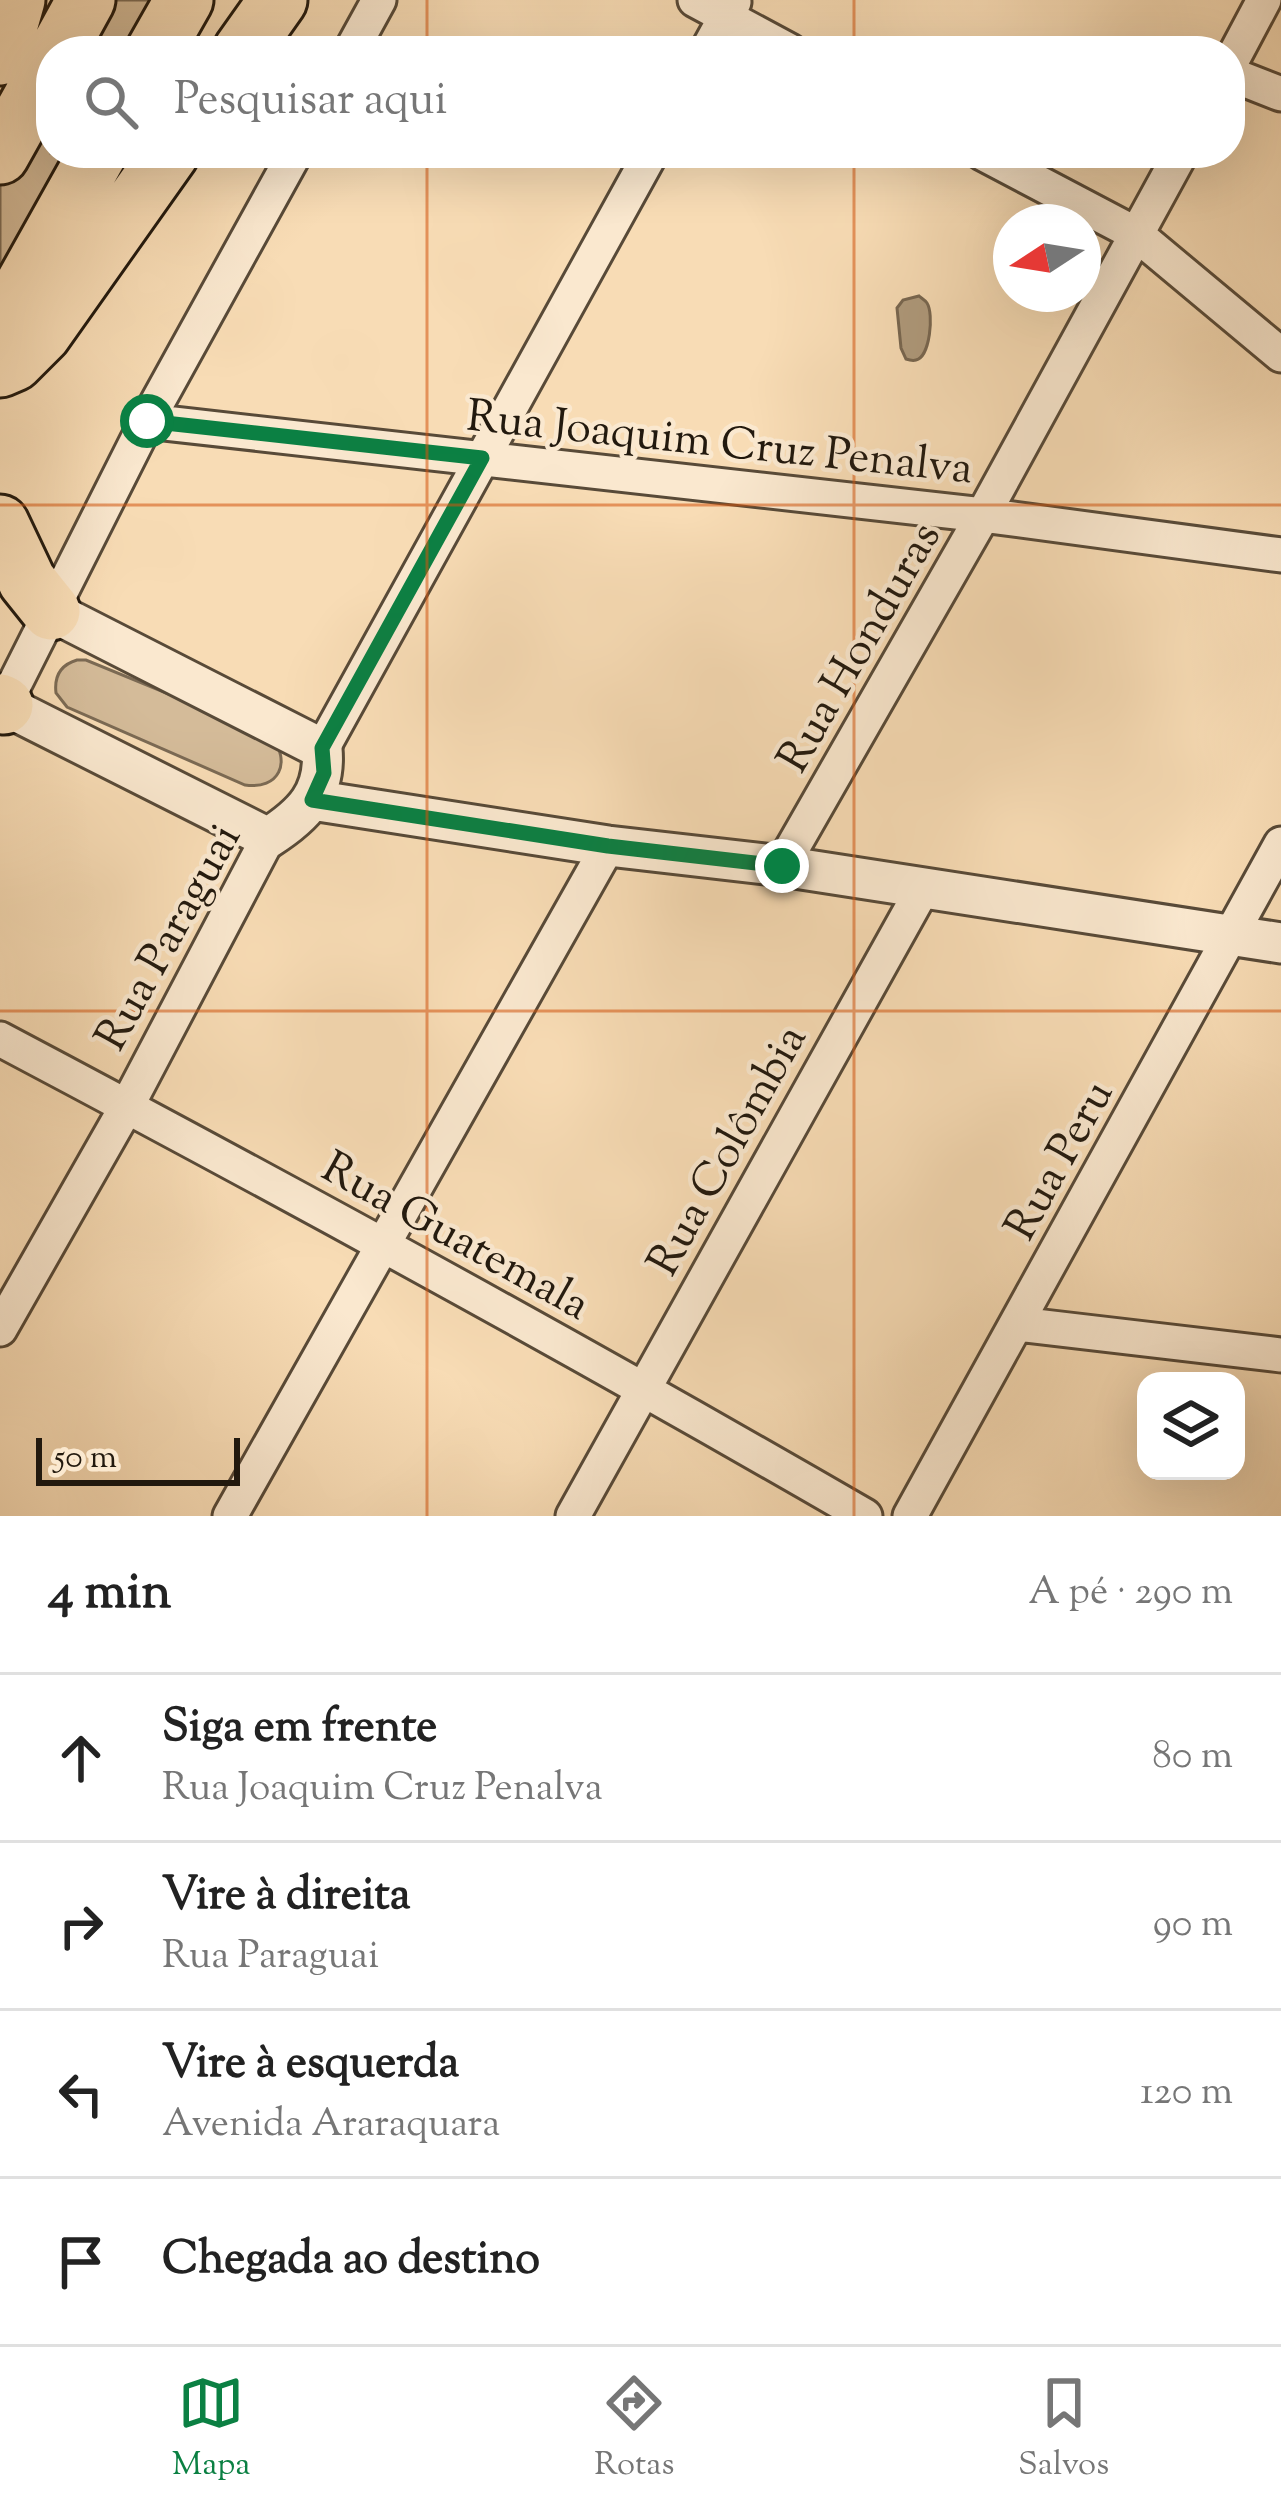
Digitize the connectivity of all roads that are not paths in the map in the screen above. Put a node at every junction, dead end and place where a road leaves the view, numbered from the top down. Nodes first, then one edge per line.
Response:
1 (16, 0) edge
2 (86, 0) edge
3 (184, 0) edge
4 (278, 0) edge
5 (379, 0) edge
6 (695, 0) edge
7 (1264, 0) edge
8 (731, 9) edge
9 (66, 36) edge
10 (164, 36) edge
11 (253, 36) edge
12 (359, 36) edge
13 (716, 36) edge
14 (769, 36) edge
15 (1245, 36) edge
16 (0, 56) edge
17 (1245, 80) edge
18 (36, 91) edge
19 (1281, 94) edge
20 (0, 155) edge
21 (90, 168) edge
22 (159, 168) edge
23 (287, 168) edge
24 (643, 168) edge
25 (1011, 168) edge
26 (1173, 168) edge
27 (1136, 234) junction
28 (0, 328) edge
29 (1281, 355) edge
30 (0, 368) edge
31 (147, 421) junction
32 (482, 458) junction
33 (983, 515) junction
34 (0, 524) edge
35 (1281, 555) edge
36 (51, 611) junction
37 (1, 707) edge
38 (322, 748) junction
39 (312, 800) junction
40 (268, 838) junction
41 (1281, 844) edge
42 (608, 846) junction
43 (782, 866) junction
44 (922, 890) junction
45 (1231, 937) junction
46 (1281, 943) edge
47 (0, 1039) edge
48 (127, 1106) junction
49 (383, 1244) junction
50 (1018, 1324) junction
51 (0, 1329) edge
52 (1281, 1355) edge
53 (644, 1388) junction
54 (230, 1516) edge
55 (573, 1516) edge
56 (866, 1516) edge
57 (910, 1516) edge

1 - 16 highway
2 - 9 highway
3 - 10 highway
4 - 11 highway
5 - 12 street
6 - 8 street
7 - 15 street
8 - 13 street
8 - 14 street
17 - 19 street
18 - 20 highway
21 - 28 highway
22 - 30 highway
23 - 31 street
24 - 32 street
25 - 27 street
26 - 27 street, Rua Honduras
27 - 29 street
27 - 33 street, Rua Honduras
31 - 32 street, Rua Joaquim Cruz Penalva
31 - 36 street
32 - 33 street, Rua Joaquim Cruz Penalva
32 - 38 street
33 - 35 street, Rua Joaquim Cruz Penalva
33 - 43 street, Rua Honduras
34 - 36 highway
36 - 37 street
36 - 38 street
37 - 40 street
38 - 39 street
39 - 40 street, Rua Paraguai
39 - 42 street
40 - 48 street, Rua Paraguai
41 - 45 street, Rua Peru
42 - 43 street
42 - 49 street
43 - 44 street
44 - 45 street
44 - 53 street, Rua Colômbia
45 - 46 street
45 - 50 street, Rua Peru
47 - 48 street, Rua Guatemala
48 - 49 street, Rua Guatemala
48 - 51 street, Rua Paraguai
49 - 53 street, Rua Guatemala
49 - 54 street
50 - 52 street
50 - 57 street, Rua Peru
53 - 55 street, Rua Colômbia
53 - 56 street, Rua Guatemala

